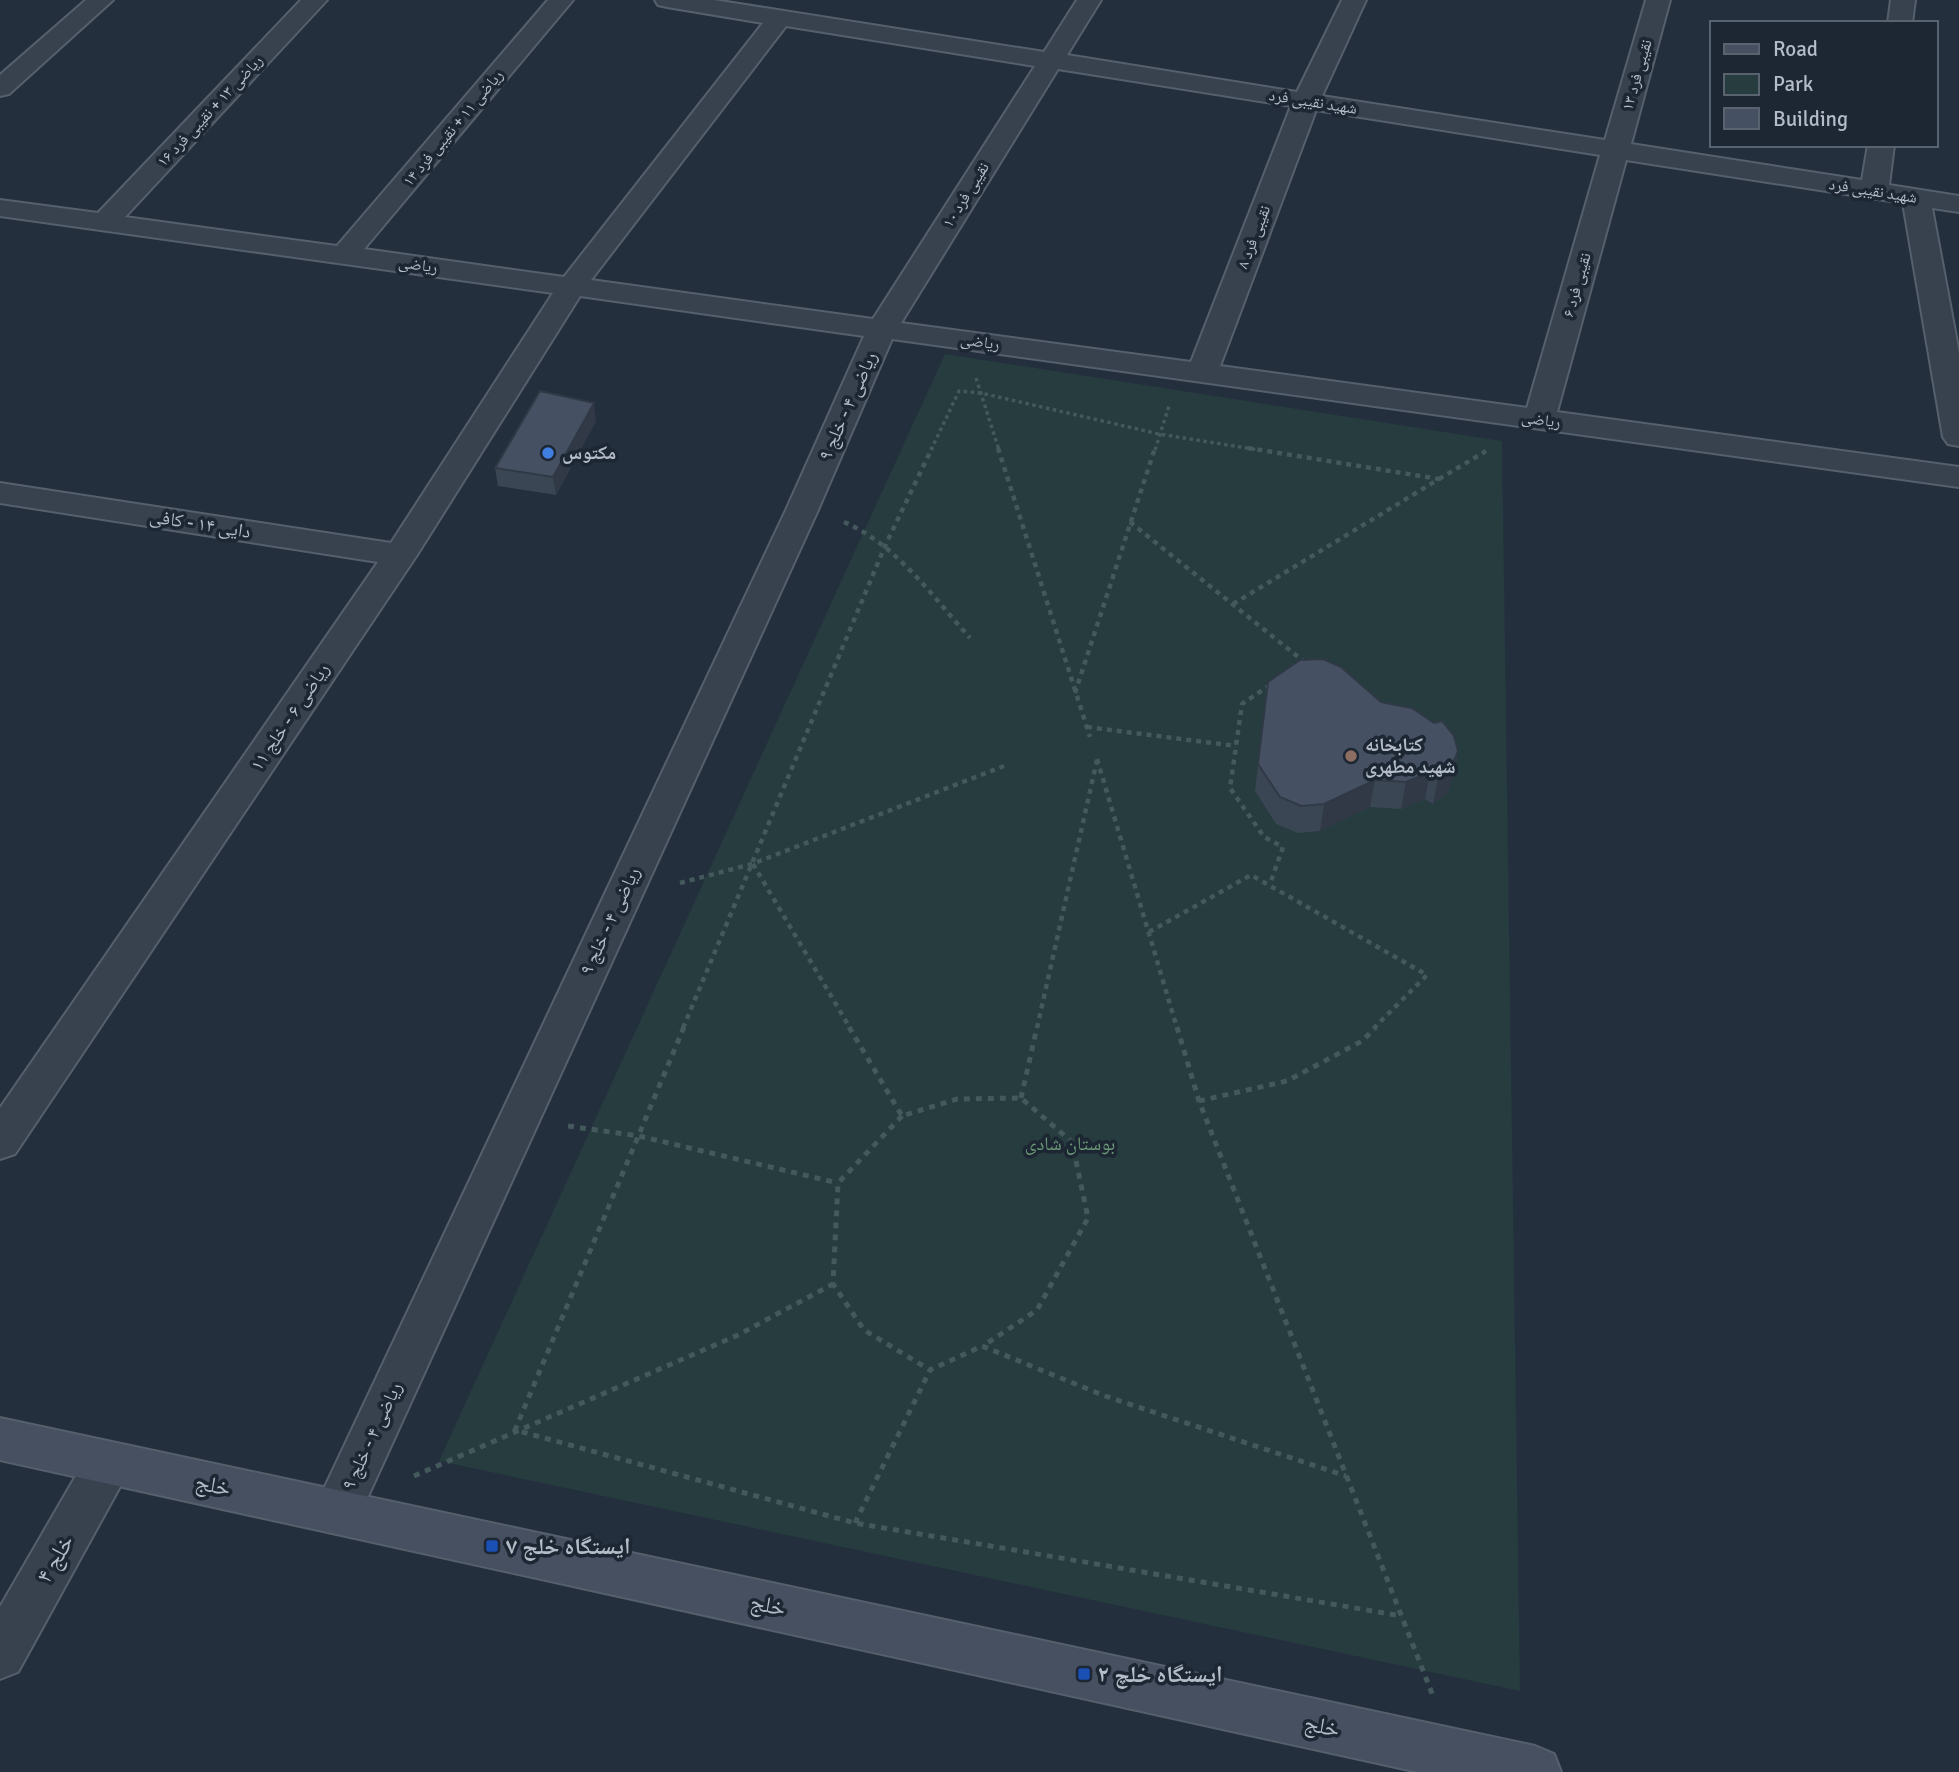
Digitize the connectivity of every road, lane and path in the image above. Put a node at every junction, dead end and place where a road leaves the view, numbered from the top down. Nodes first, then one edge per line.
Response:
1 (101, 0) edge
2 (315, 0) edge
3 (561, 0) edge
4 (667, 0) edge
5 (817, 0) edge
6 (1089, 0) edge
7 (1354, 0) edge
8 (1658, 0) edge
9 (1903, 0) edge
10 (790, 19) junction
11 (1900, 21) edge
12 (1050, 61) junction
13 (0, 88) edge
14 (1306, 101) junction
15 (1881, 147) edge
16 (1616, 150) junction
17 (1874, 191) junction
18 (1916, 198) junction
19 (1959, 204) edge
20 (0, 208) edge
21 (104, 222) junction
22 (344, 255) junction
23 (572, 286) junction
24 (882, 329) junction
25 (964, 340) junction
26 (1202, 373) junction
27 (981, 393) junction
28 (1539, 420) junction
29 (1159, 434) junction
30 (1959, 437) edge
31 (1959, 477) edge
32 (0, 493) edge
33 (802, 510) junction
34 (1130, 522) junction
35 (885, 546) junction
36 (400, 555) junction
37 (1233, 604) junction
38 (970, 638) dead end
39 (1316, 671) edge
40 (1279, 679) edge
41 (1074, 693) junction
42 (1087, 727) junction
43 (1090, 737) dead end
44 (1236, 746) junction
45 (1004, 766) dead end
46 (752, 864) junction
47 (1270, 885) junction
48 (626, 886) junction
49 (1149, 932) junction
50 (1021, 1098) junction
51 (1199, 1101) junction
52 (902, 1116) junction
53 (520, 1119) junction
54 (639, 1136) junction
55 (0, 1142) edge
56 (838, 1183) junction
57 (833, 1284) junction
58 (982, 1346) junction
59 (930, 1370) junction
60 (515, 1430) junction
61 (0, 1439) edge
62 (109, 1463) junction
63 (1346, 1476) junction
64 (408, 1479) dead end
65 (337, 1512) junction
66 (855, 1523) junction
67 (1402, 1616) junction
68 (0, 1655) edge
69 (1457, 1755) junction
70 (1535, 1772) edge

1 - 13 street
2 - 21 street, ریاضی ۱۳ + نقیبی فرد ۱۶
3 - 22 street, ریاضی ۱۱ + نقیبی فرد ۱۴
4 - 10 street, شهید نقیبی فرد
5 - 10 street, ریاضی ۶ - خلج ۱۱
6 - 12 street, نقیبی فرد ۱۰
7 - 14 street, نقیبی فرد ۸
8 - 16 street, نقیبی فرد ۱۳
9 - 11 street
10 - 12 street, شهید نقیبی فرد
10 - 23 street, ریاضی ۶ - خلج ۱۱
12 - 14 street, شهید نقیبی فرد
12 - 24 street, نقیبی فرد ۱۰
14 - 16 street, شهید نقیبی فرد
14 - 26 street, نقیبی فرد ۸
15 - 17 street
16 - 17 street, شهید نقیبی فرد
16 - 28 street, نقیبی فرد ۶
17 - 18 street, شهید نقیبی فرد
18 - 19 street, شهید نقیبی فرد
18 - 30 street
20 - 21 street, ریاضی
21 - 22 street, ریاضی
22 - 23 street, ریاضی
23 - 24 street, ریاضی
23 - 36 street, ریاضی ۶ - خلج ۱۱
24 - 25 street, ریاضی
24 - 33 street, ریاضی ۴ - خلج ۹
25 - 26 street, ریاضی
25 - 27 path
26 - 28 street, ریاضی
26 - 29 path
27 - 29 path
27 - 35 path
27 - 41 path
28 - 31 street, ریاضی
29 - 34 path
29 - 37 path
32 - 36 street, دایی ۱۴ - کافی
33 - 35 path
33 - 48 street, ریاضی ۴ - خلج ۹
34 - 37 path
34 - 41 path
35 - 38 path
35 - 46 path
36 - 55 street, ریاضی ۶ - خلج ۱۱
37 - 39 path
40 - 44 path
41 - 42 path
42 - 43 path
42 - 44 path
44 - 47 path
45 - 46 path
46 - 48 path
46 - 52 path
46 - 54 path
47 - 49 path
47 - 51 path
48 - 53 street, ریاضی ۴ - خلج ۹
49 - 50 path
49 - 51 path
50 - 52 path
50 - 58 path
51 - 63 path
52 - 56 path
53 - 54 path
53 - 65 street, ریاضی ۴ - خلج ۹
54 - 56 path
54 - 60 path
56 - 57 path
57 - 59 path
57 - 60 path
58 - 59 path
58 - 63 path
59 - 66 path
60 - 64 path
60 - 66 path
61 - 62 street, خلج
62 - 65 street, خلج
62 - 68 street, خلج ۴
63 - 67 path
65 - 69 street, خلج
66 - 67 path
67 - 69 path
69 - 70 street, خلج

